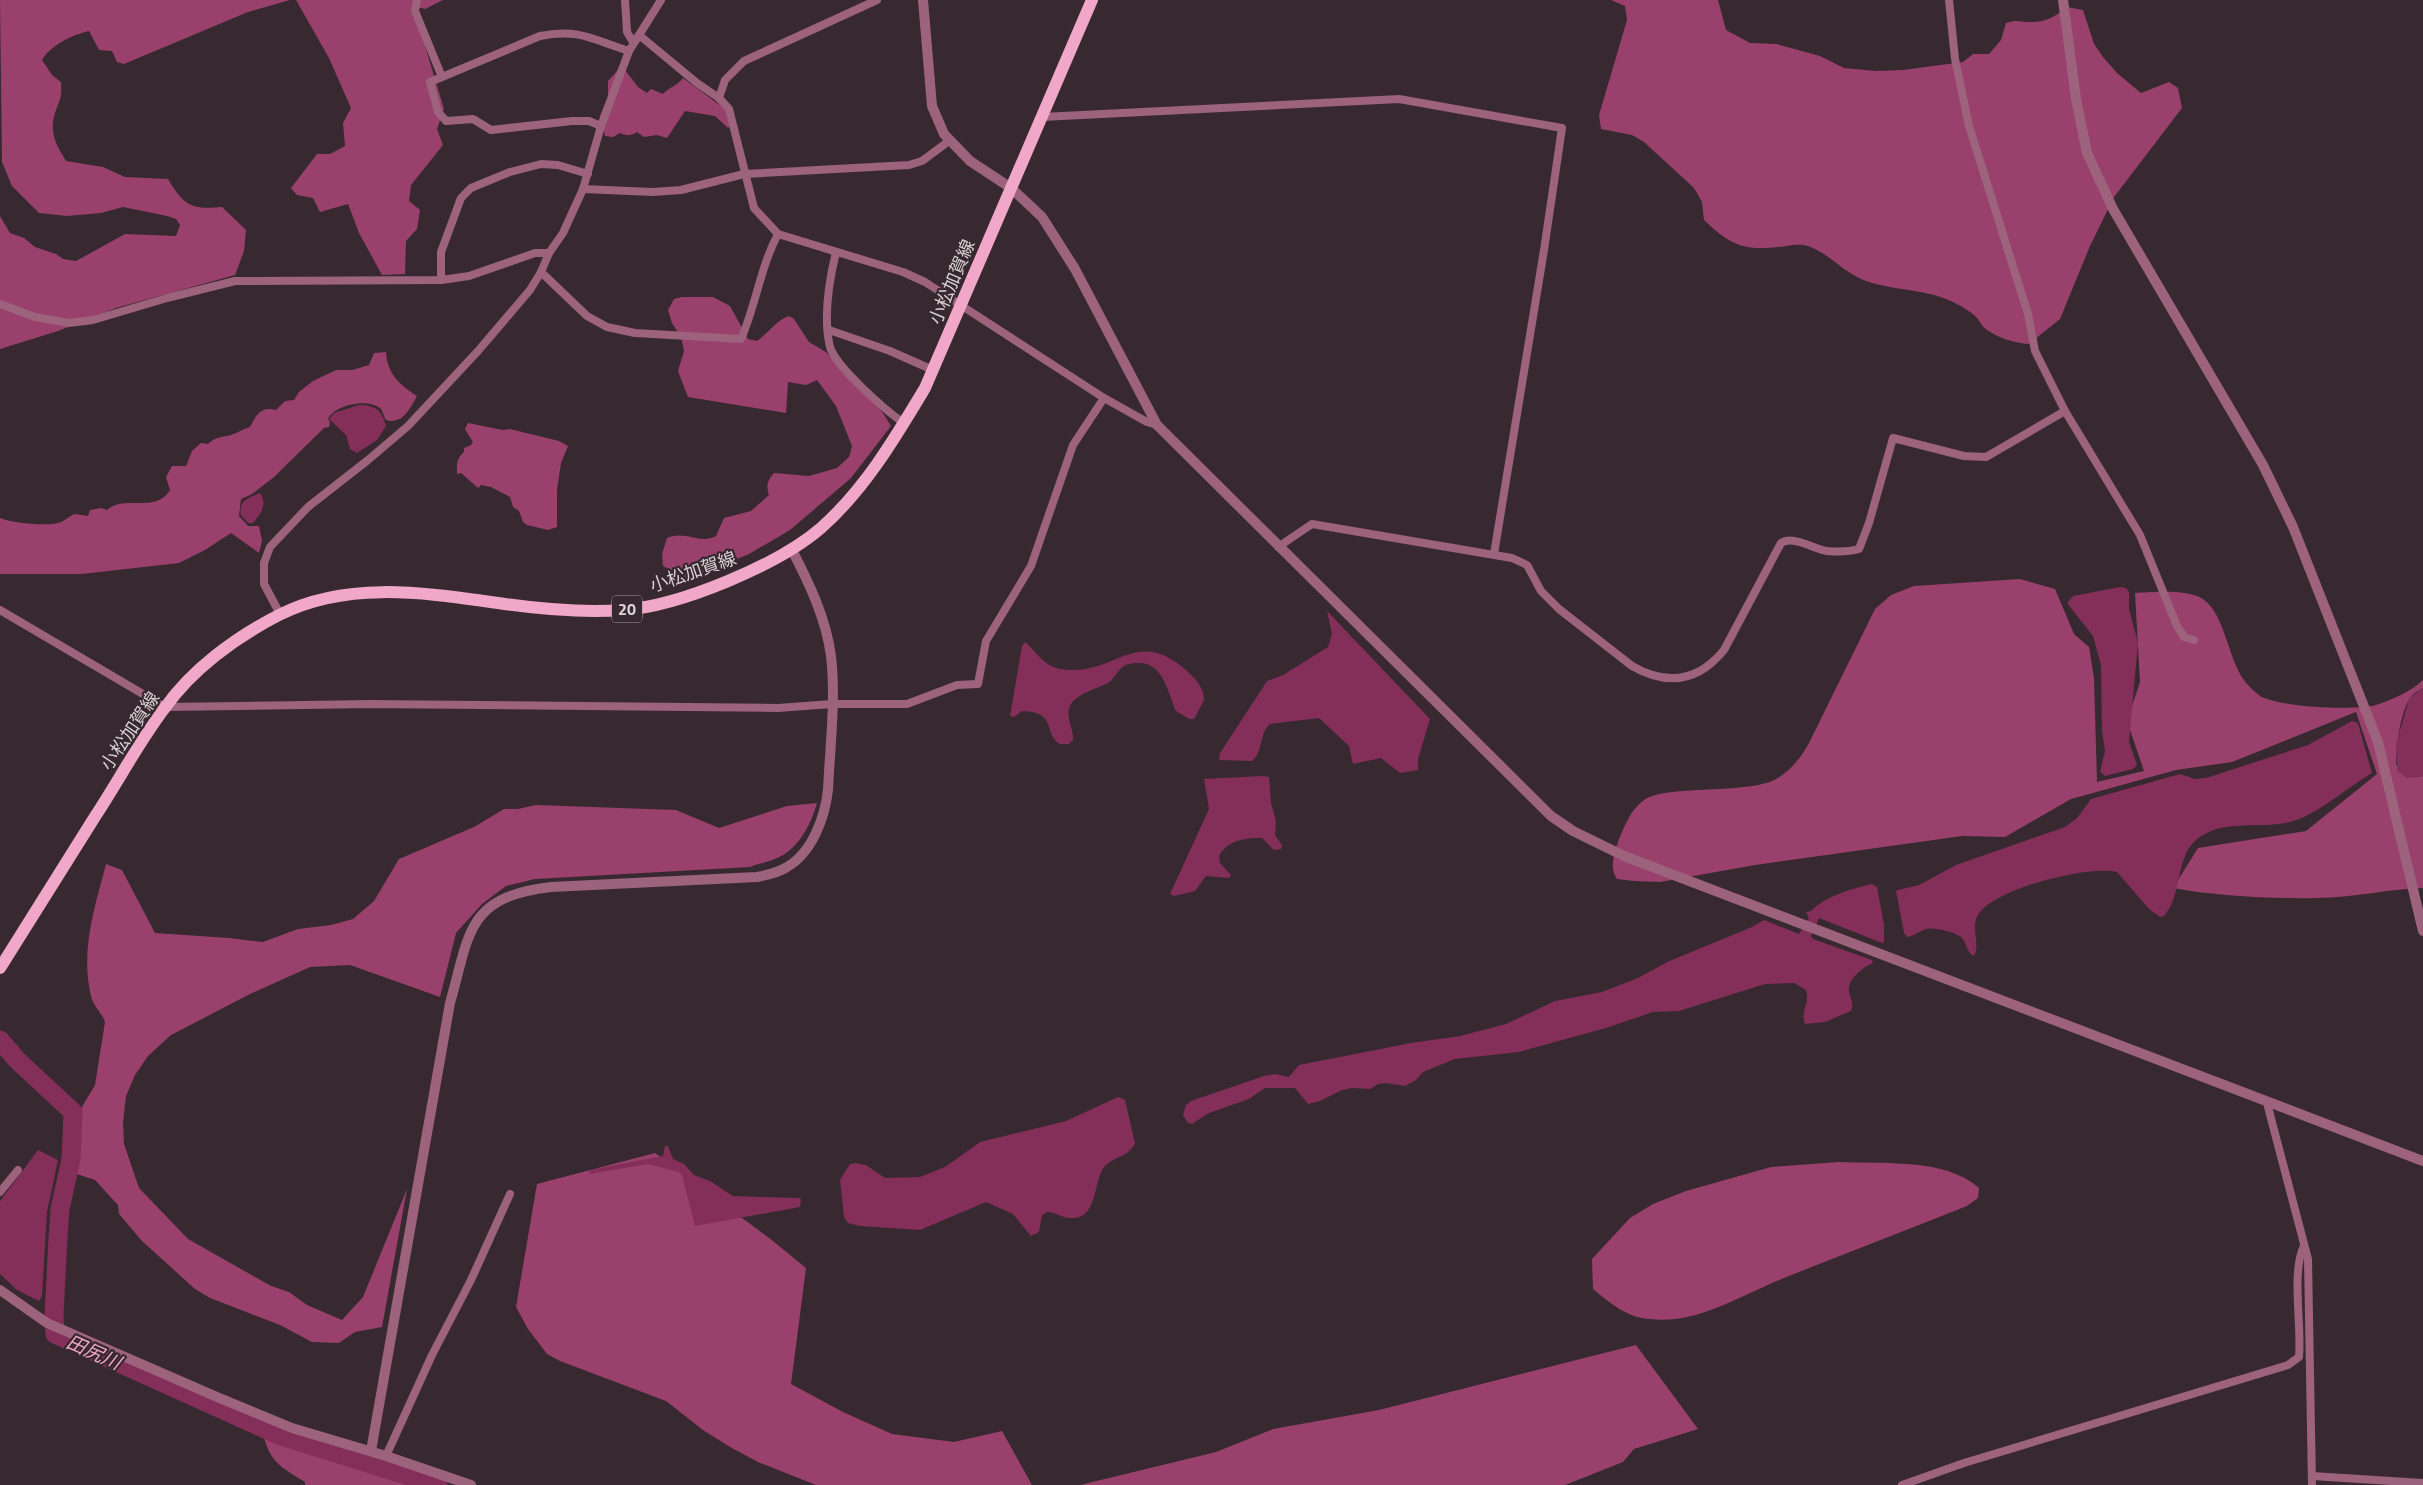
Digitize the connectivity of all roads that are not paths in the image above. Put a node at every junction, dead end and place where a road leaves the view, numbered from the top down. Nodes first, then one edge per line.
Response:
1 (417, 0) edge
2 (625, 0) edge
3 (661, 0) edge
4 (877, 0) edge
5 (923, 0) edge
6 (1092, 0) edge
7 (1949, 0) edge
8 (2063, 0) edge
9 (640, 35) junction
10 (634, 42) junction
11 (628, 52) junction
12 (442, 77) junction
13 (719, 98) junction
14 (1042, 117) junction
15 (601, 126) junction
16 (948, 141) junction
17 (588, 174) junction
18 (744, 174) junction
19 (1011, 188) junction
20 (583, 189) junction
21 (778, 234) junction
22 (836, 252) junction
23 (549, 253) junction
24 (541, 272) junction
25 (441, 280) junction
26 (0, 304) edge
27 (961, 304) junction
28 (829, 330) junction
29 (933, 370) junction
30 (1104, 398) junction
31 (2065, 410) junction
32 (904, 423) junction
33 (1157, 425) junction
34 (1278, 547) junction
35 (792, 550) junction
36 (1494, 554) junction
37 (0, 610) edge
38 (280, 614) junction
39 (2194, 640) dead end
40 (832, 704) junction
41 (165, 707) junction
42 (2423, 931) edge
43 (0, 968) edge
44 (2267, 1103) junction
45 (2423, 1161) edge
46 (18, 1170) dead end
47 (0, 1192) edge
48 (510, 1194) dead end
49 (2304, 1246) junction
50 (0, 1290) edge
51 (371, 1451) junction
52 (386, 1456) junction
53 (2312, 1476) junction
54 (2423, 1483) edge
55 (471, 1485) edge
56 (1902, 1485) edge
57 (2312, 1485) edge

1 - 12 street
2 - 10 street
3 - 9 street
4 - 13 street
5 - 16 street
6 - 14 main road, 小松加賀線 / 20
7 - 31 street
8 - 42 street
9 - 10 street
9 - 13 street
10 - 11 street
11 - 12 street
11 - 15 street
12 - 15 street
13 - 18 street
14 - 19 main road, 小松加賀線 / 20
14 - 36 street
15 - 17 street
16 - 18 street
16 - 19 street
17 - 20 street
17 - 25 street
18 - 20 street
18 - 21 street
19 - 27 main road, 小松加賀線 / 20
19 - 33 street
20 - 23 street
21 - 22 street
21 - 24 street
22 - 27 street
22 - 28 street
23 - 24 street
23 - 25 street
24 - 38 street
25 - 26 street
27 - 29 main road, 小松加賀線 / 20
27 - 30 street
28 - 29 street
28 - 32 street
29 - 32 main road, 小松加賀線 / 20
30 - 33 street
30 - 40 street
31 - 36 street
31 - 39 street
32 - 35 main road, 小松加賀線 / 20
33 - 34 street
34 - 36 street
34 - 44 street
35 - 38 main road, 小松加賀線 / 20
35 - 40 street
37 - 41 street
38 - 41 main road, 小松加賀線 / 20
40 - 41 street
40 - 51 street
41 - 43 main road, 小松加賀線 / 20
44 - 45 street
44 - 49 street
46 - 47 street
48 - 52 street
49 - 53 street
49 - 56 street
50 - 51 street
51 - 52 street
52 - 55 street
53 - 54 street
53 - 57 street

